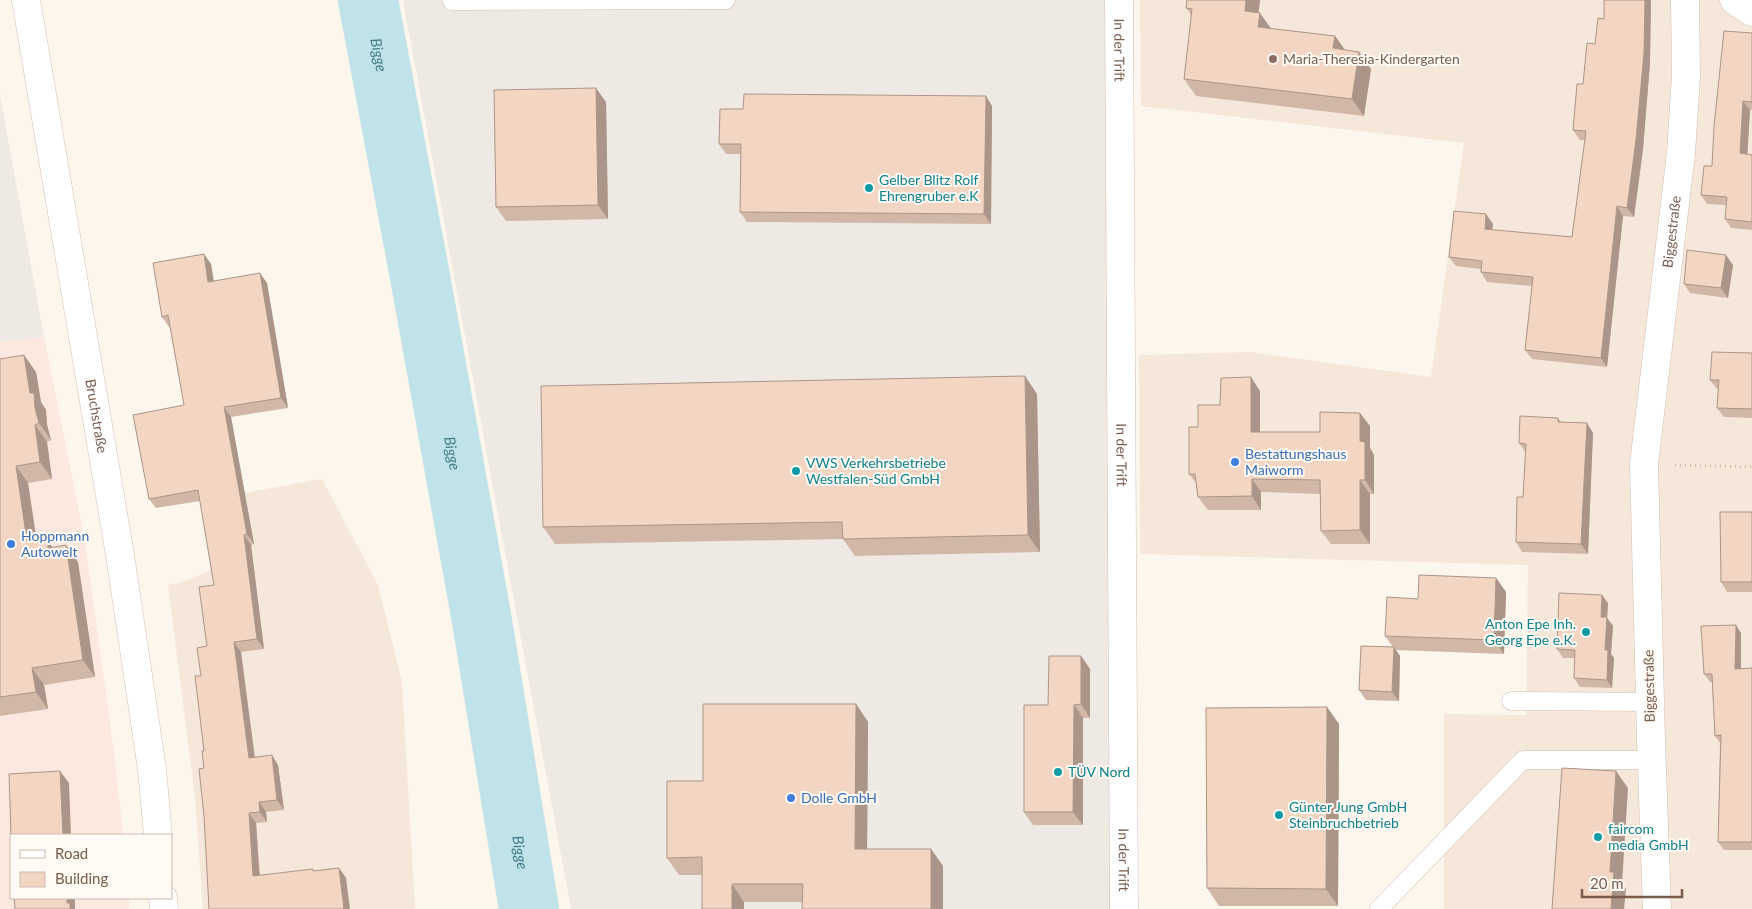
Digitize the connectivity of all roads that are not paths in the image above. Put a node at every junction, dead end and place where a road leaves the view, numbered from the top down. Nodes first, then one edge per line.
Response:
1 (26, 0) edge
2 (726, 0) edge
3 (1119, 0) edge
4 (1685, 0) edge
5 (1734, 0) edge
6 (452, 1) edge
7 (1752, 12) edge
8 (1511, 701) dead end
9 (1650, 702) junction
10 (1652, 760) junction
11 (158, 834) edge
12 (1124, 909) edge
13 (1378, 909) edge
14 (1657, 909) edge

1 - 11 street, Bruchstraße
2 - 6 lane
3 - 12 street, In der Trift
4 - 9 street, Biggestraße
5 - 7 street
8 - 9 lane
9 - 10 street, Biggestraße
10 - 13 lane
10 - 14 street, Biggestraße

